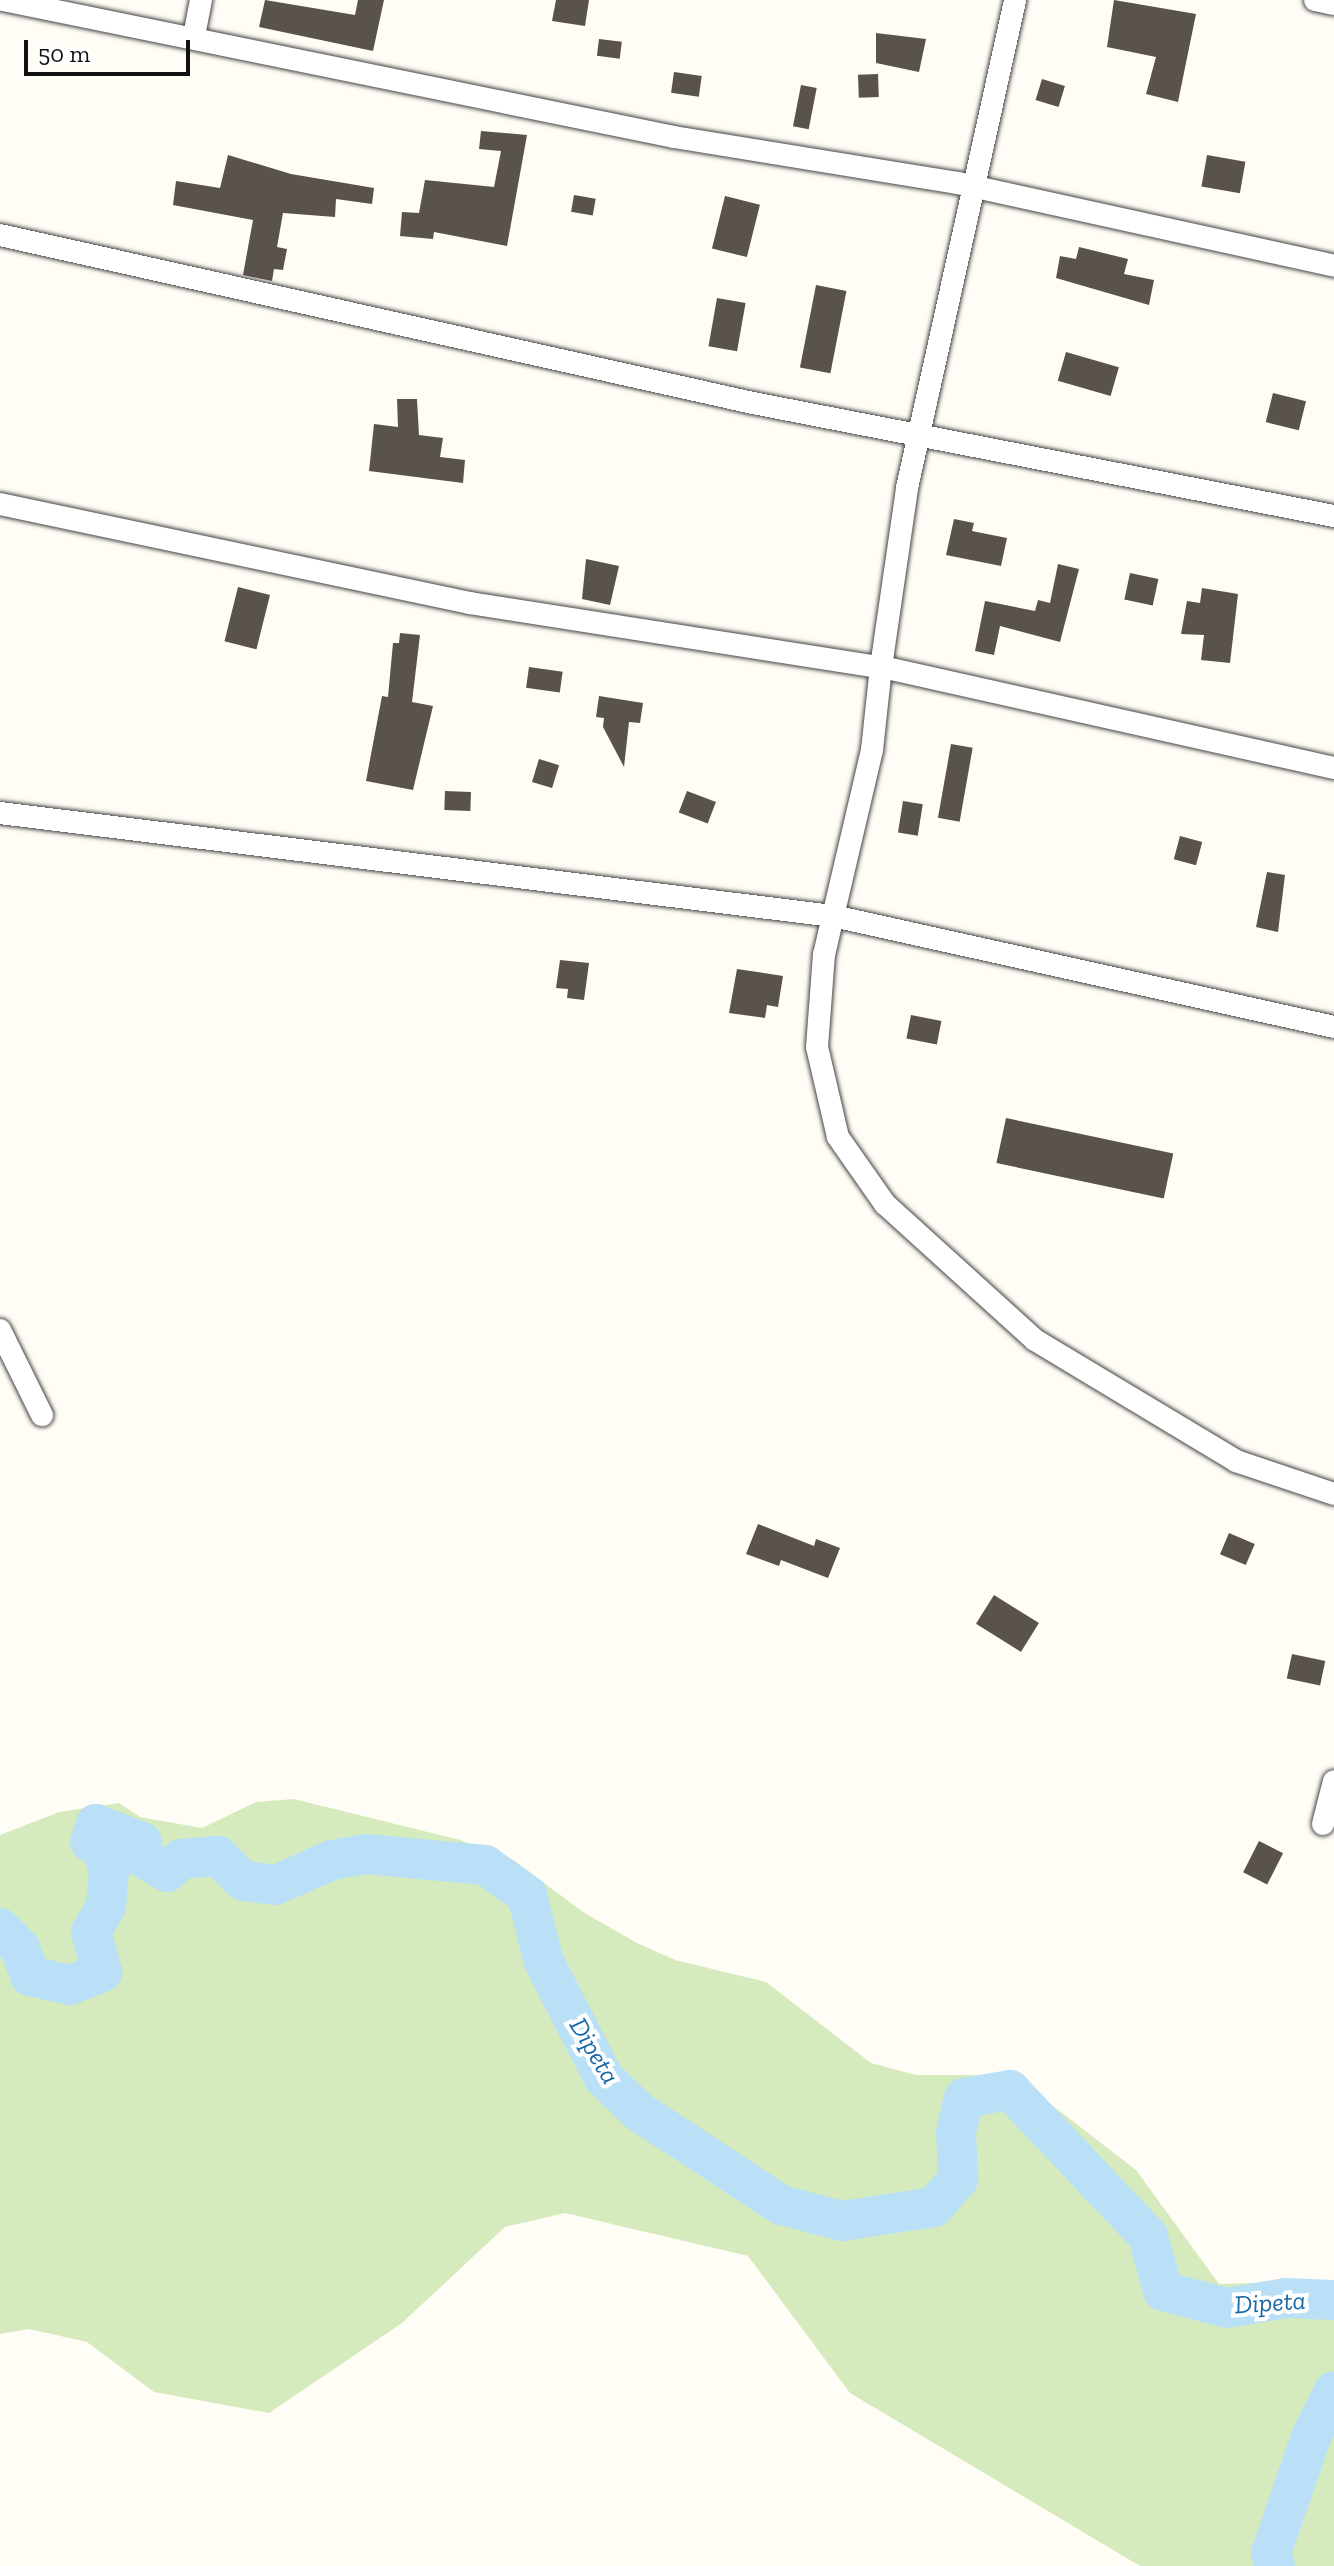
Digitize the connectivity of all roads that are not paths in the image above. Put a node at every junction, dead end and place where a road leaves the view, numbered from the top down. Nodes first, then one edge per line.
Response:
1 (3, 0) edge
2 (201, 0) edge
3 (1015, 0) edge
4 (1315, 0) edge
5 (1334, 4) edge
6 (194, 36) junction
7 (974, 189) junction
8 (0, 235) edge
9 (1334, 266) edge
10 (920, 433) junction
11 (0, 504) edge
12 (1334, 516) edge
13 (881, 667) junction
14 (1334, 768) edge
15 (0, 813) edge
16 (833, 916) junction
17 (1334, 1027) edge
18 (0, 1330) edge
19 (42, 1415) dead end
20 (1334, 1494) edge
21 (1334, 1781) edge
22 (1323, 1824) dead end

1 - 6 street
2 - 6 street
3 - 7 street
4 - 5 street
6 - 7 street
7 - 9 street
7 - 10 street
8 - 10 street
10 - 12 street
10 - 13 street
11 - 13 street
13 - 14 street
13 - 16 street
15 - 16 street
16 - 17 street
16 - 20 street
18 - 19 street
21 - 22 street

